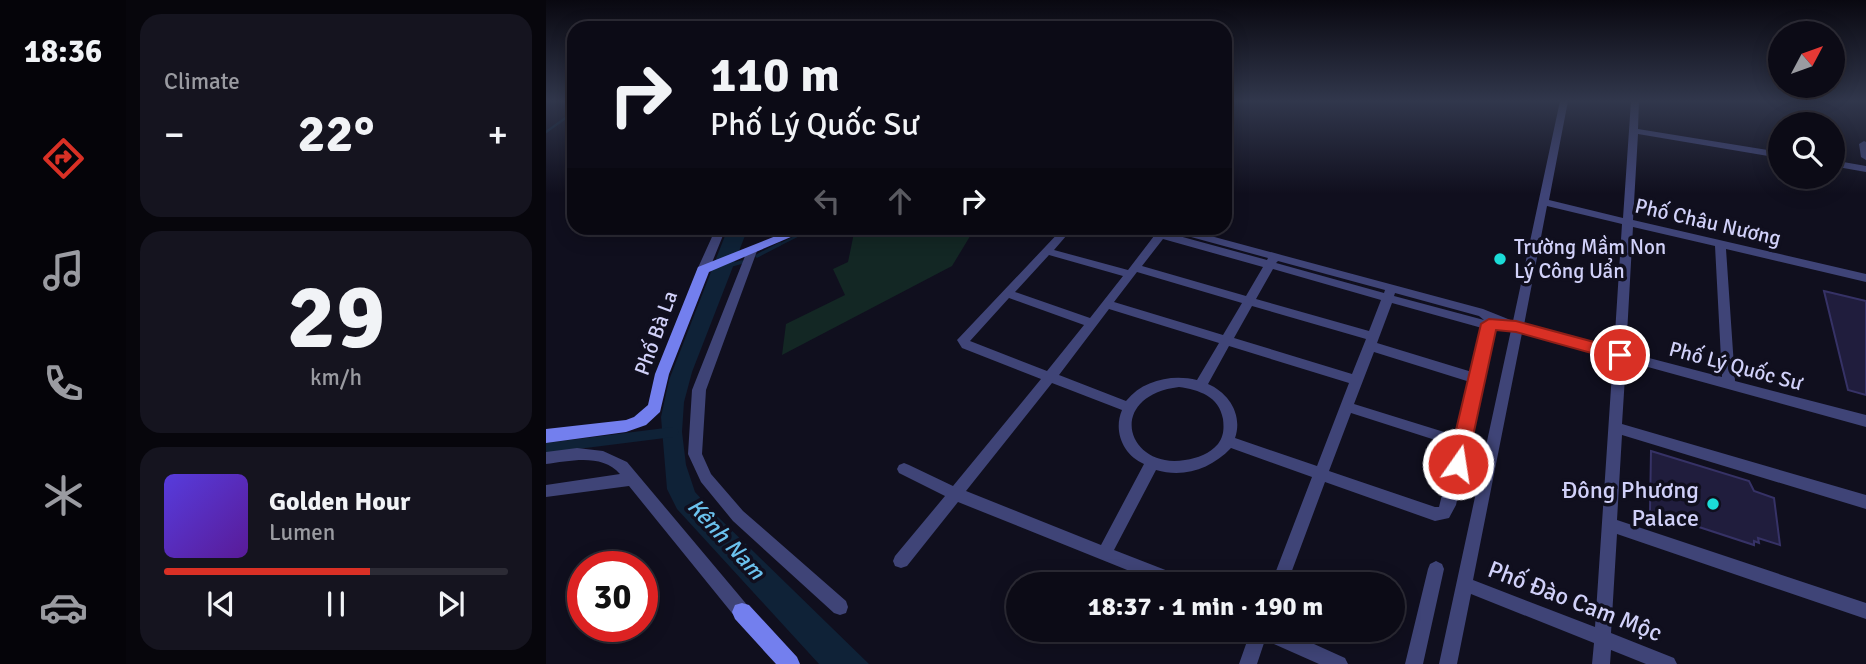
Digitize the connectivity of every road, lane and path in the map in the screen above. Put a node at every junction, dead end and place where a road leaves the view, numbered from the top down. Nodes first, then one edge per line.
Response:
1 (1634, 131) edge
2 (1557, 132) edge
3 (1640, 132) edge
4 (1864, 144) dead end
5 (1768, 153) edge
6 (1866, 157) edge
7 (1845, 165) edge
8 (1866, 169) edge
9 (1542, 202) junction
10 (1628, 223) junction
11 (718, 235) edge
12 (789, 235) edge
13 (1061, 235) edge
14 (1162, 235) edge
15 (1184, 235) edge
16 (1720, 244) junction
17 (751, 251) junction
18 (1046, 251) junction
19 (1273, 260) junction
20 (704, 270) junction
21 (1132, 271) junction
22 (1866, 278) edge
23 (1007, 293) junction
24 (1390, 293) junction
25 (1249, 301) junction
26 (1107, 304) junction
27 (1490, 320) junction
28 (1092, 323) junction
29 (1516, 327) junction
30 (1226, 341) junction
31 (1371, 342) junction
32 (1620, 355) junction
33 (1050, 377) junction
34 (1477, 379) junction
35 (1357, 380) junction
36 (1729, 384) junction
37 (1200, 386) junction
38 (1347, 407) junction
39 (1129, 408) junction
40 (1866, 421) edge
41 (1616, 428) junction
42 (546, 436) edge
43 (1227, 441) junction
44 (1462, 443) junction
45 (546, 458) edge
46 (1152, 463) junction
47 (904, 469) dead end
48 (1322, 474) junction
49 (633, 479) junction
50 (546, 491) edge
51 (956, 494) junction
52 (1866, 502) edge
53 (1609, 524) junction
54 (1104, 554) junction
55 (901, 561) dead end
56 (1436, 569) dead end
57 (1150, 572) edge
58 (1284, 572) edge
59 (1464, 584) junction
60 (840, 607) dead end
61 (1866, 611) edge
62 (742, 612) joint
63 (1602, 638) junction
64 (1256, 642) edge
65 (1289, 642) edge
66 (790, 664) edge
67 (1248, 664) edge
68 (1339, 664) edge
69 (1414, 664) edge
70 (1448, 664) edge
71 (1601, 664) edge
72 (1668, 664) edge

1 - 10 street
2 - 9 street
3 - 5 street
4 - 6 street
7 - 8 street
9 - 10 street, Phố Châu Nương
9 - 29 street
10 - 16 street, Phố Châu Nương
10 - 32 street
11 - 20 street
12 - 17 street
13 - 18 street
14 - 21 street
15 - 19 street, Phố Lý Quốc Sư
16 - 22 street, Phố Châu Nương
16 - 36 street
17 - 20 street
17 - 60 street
18 - 21 street
18 - 23 street
19 - 24 street, Phố Lý Quốc Sư
19 - 25 street
20 - 42 street, Phố Bà La
21 - 25 street
21 - 26 street
23 - 28 street
23 - 33 street
24 - 27 street, Phố Lý Quốc Sư
24 - 31 street
25 - 30 street
25 - 31 street
26 - 28 street
26 - 30 street
27 - 29 street, Phố Lý Quốc Sư
27 - 34 street
28 - 33 street
29 - 32 street, Phố Lý Quốc Sư
29 - 59 street
30 - 35 street
30 - 37 street
31 - 34 street
31 - 35 street
32 - 36 street, Phố Lý Quốc Sư
32 - 41 street
33 - 39 street
33 - 51 street
34 - 44 street
35 - 38 street
36 - 40 street, Phố Lý Quốc Sư
37 - 39 street
37 - 43 street
38 - 44 street
38 - 48 street
39 - 46 street
41 - 52 street
41 - 53 street
43 - 46 street
43 - 48 street
44 - 48 street
45 - 49 street
46 - 54 street
47 - 51 street
48 - 58 street
49 - 50 street
49 - 62 street
51 - 54 street
51 - 55 street
53 - 61 street
53 - 63 street
54 - 57 street
56 - 69 street
59 - 63 street, Phố Đào Cam Mộc
59 - 70 street
62 - 66 street
63 - 71 street
63 - 72 street, Phố Đào Cam Mộc
64 - 67 street
65 - 68 street

